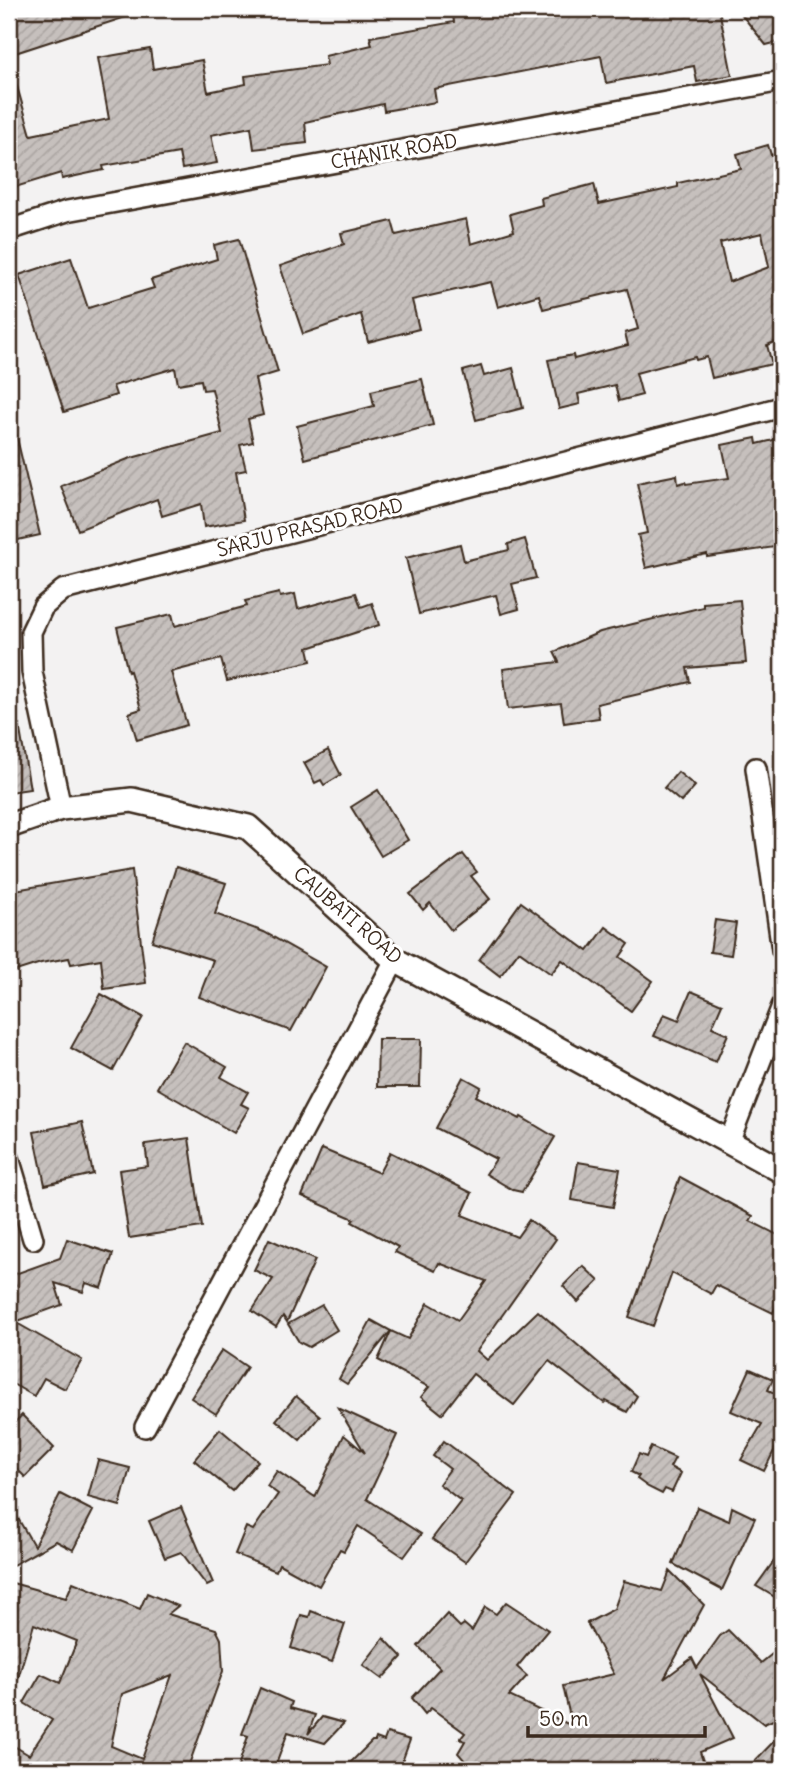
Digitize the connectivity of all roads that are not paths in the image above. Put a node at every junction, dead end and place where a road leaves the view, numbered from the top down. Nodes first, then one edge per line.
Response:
1 (782, 81) edge
2 (9, 230) edge
3 (782, 407) edge
4 (756, 768) dead end
5 (61, 808) junction
6 (9, 826) edge
7 (782, 950) edge
8 (395, 960) junction
9 (782, 1006) edge
10 (729, 1142) junction
11 (9, 1158) edge
12 (782, 1171) edge
13 (33, 1239) dead end
14 (145, 1427) dead end

1 - 2 street, CHANIK ROAD
3 - 5 street, SARJU PRASAD ROAD
4 - 7 street
5 - 6 street, CAUBATI ROAD
5 - 8 street, CAUBATI ROAD
8 - 10 street, CAUBATI ROAD
8 - 14 street
9 - 10 street
10 - 12 street, CAUBATI ROAD
11 - 13 street

